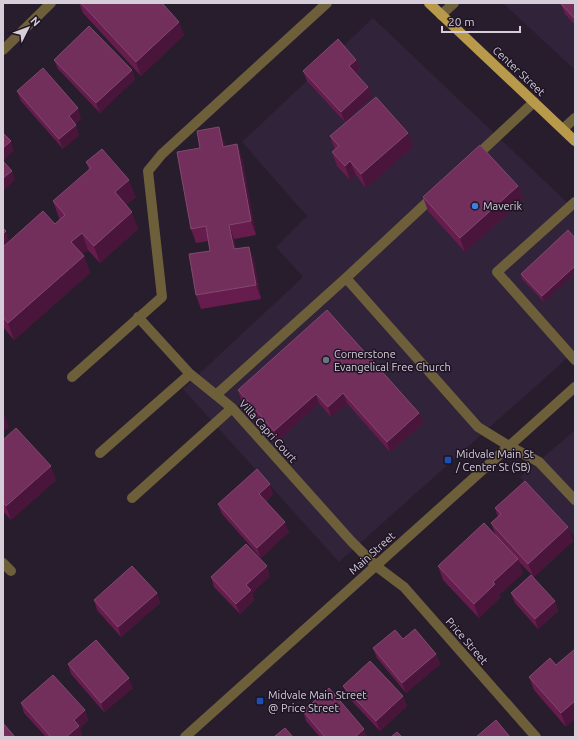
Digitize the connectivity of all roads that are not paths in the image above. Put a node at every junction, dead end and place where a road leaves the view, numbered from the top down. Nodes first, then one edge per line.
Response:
1 (51, 3) edge
2 (327, 3) edge
3 (429, 3) edge
4 (454, 3) edge
5 (441, 15) junction
6 (3, 50) edge
7 (534, 102) junction
8 (575, 118) edge
9 (563, 129) junction
10 (575, 141) edge
11 (466, 166) edge
12 (444, 187) edge
13 (575, 202) edge
14 (346, 278) junction
15 (138, 317) junction
16 (575, 360) edge
17 (190, 374) junction
18 (72, 377) dead end
19 (575, 387) edge
20 (216, 395) junction
21 (232, 408) junction
22 (509, 446) junction
23 (100, 453) dead end
24 (132, 498) dead end
25 (575, 500) edge
26 (3, 563) edge
27 (376, 566) junction
28 (11, 571) dead end
29 (185, 737) edge
30 (536, 737) edge

1 - 6 street
2 - 15 street
3 - 5 main road, Center Street
4 - 5 street
5 - 7 main road, Center Street
7 - 9 main road, Center Street
7 - 11 street
8 - 9 street
9 - 10 main road, Center Street
12 - 14 street
13 - 16 street
14 - 20 street
14 - 22 street
15 - 17 street, Villa Capri Court
15 - 18 street
17 - 20 street, Villa Capri Court
17 - 23 street
19 - 22 street, Main Street
20 - 21 street, Villa Capri Court
21 - 24 street
21 - 27 street, Villa Capri Court
22 - 25 street
22 - 27 street, Main Street
26 - 28 street
27 - 29 street, Main Street
27 - 30 street, Price Street

